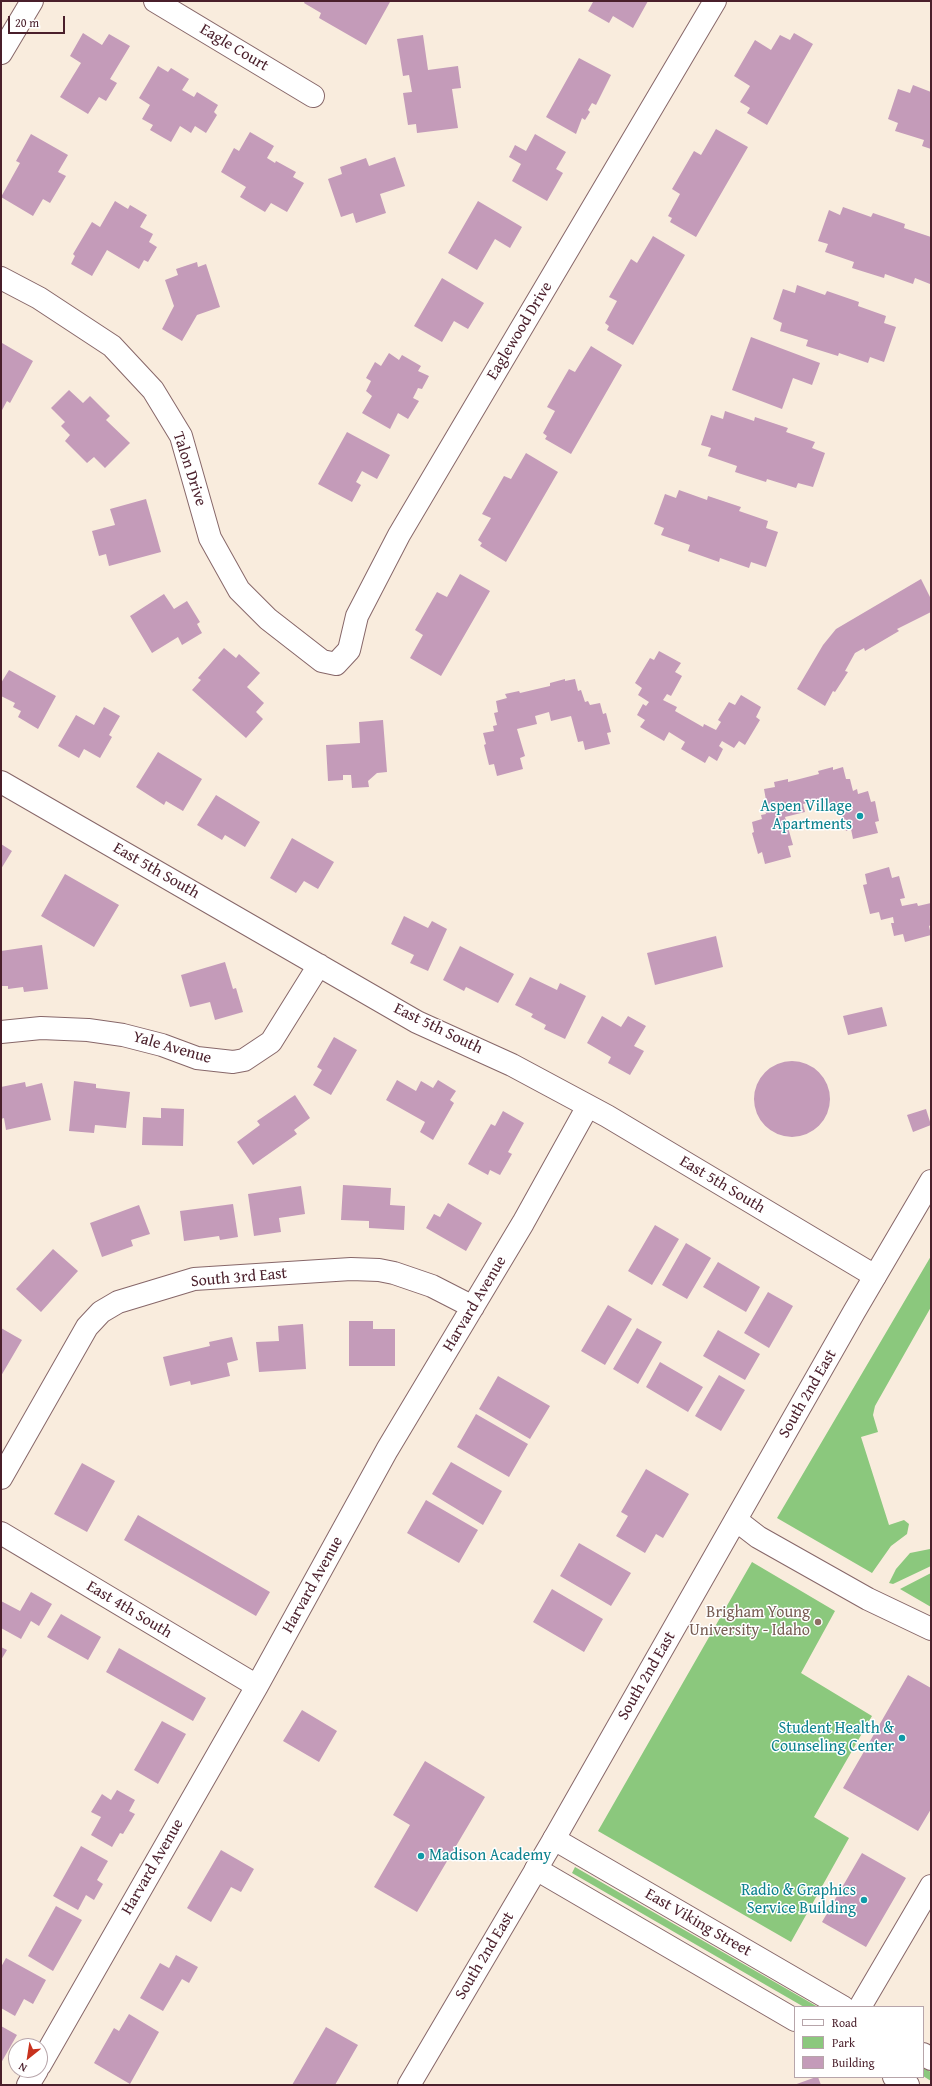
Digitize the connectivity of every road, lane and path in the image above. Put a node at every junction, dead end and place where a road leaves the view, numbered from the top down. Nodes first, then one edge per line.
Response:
1 (32, 1) edge
2 (155, 1) edge
3 (715, 1) edge
4 (1, 53) edge
5 (313, 96) dead end
6 (1, 278) edge
7 (335, 664) joint
8 (1, 782) edge
9 (319, 965) junction
10 (1, 1032) edge
11 (588, 1106) junction
12 (931, 1181) edge
13 (875, 1276) junction
14 (473, 1307) junction
15 (1, 1478) edge
16 (736, 1520) junction
17 (1, 1533) edge
18 (931, 1630) edge
19 (257, 1686) junction
20 (554, 1839) junction
21 (536, 1869) junction
22 (931, 1886) edge
23 (859, 2001) edge
24 (794, 2019) edge
25 (48, 2051) edge
26 (896, 2078) edge
27 (409, 2085) edge
28 (908, 2085) edge

1 - 4 street
2 - 5 street, Eagle Court
3 - 7 street, Eaglewood Drive
6 - 7 street, Talon Drive
8 - 9 street, East 5th South
9 - 10 street, Yale Avenue
9 - 11 street, East 5th South
11 - 13 street, East 5th South
11 - 14 street, Harvard Avenue
12 - 13 street, South 2nd East
13 - 16 street, South 2nd East
14 - 15 street, South 3rd East
14 - 19 street, Harvard Avenue
16 - 18 street
16 - 20 street, South 2nd East
17 - 19 street, East 4th South
19 - 25 street, Harvard Avenue
20 - 21 street, South 2nd East
20 - 23 street, East Viking Street
21 - 24 street
21 - 27 street, South 2nd East
22 - 23 street
26 - 28 street

